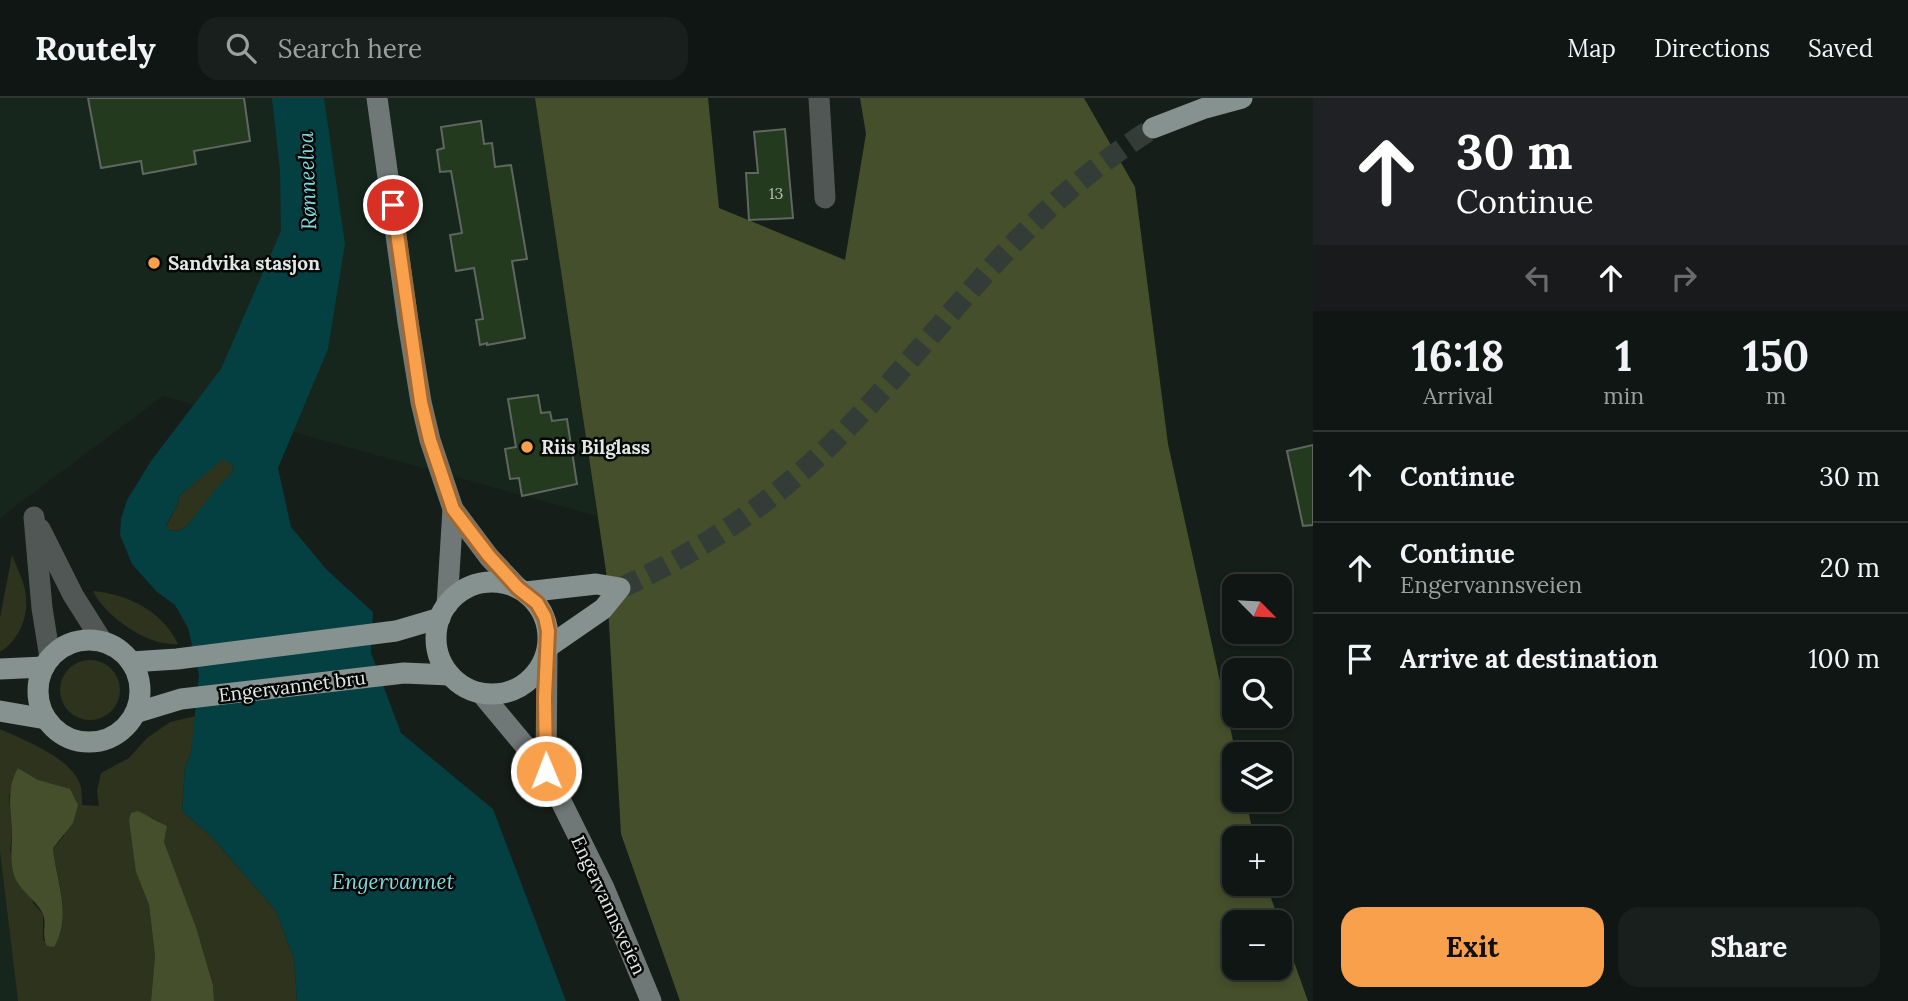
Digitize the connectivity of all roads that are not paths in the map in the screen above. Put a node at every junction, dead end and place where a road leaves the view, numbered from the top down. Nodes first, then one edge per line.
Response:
1 (377, 98) edge
2 (819, 98) edge
3 (1186, 98) edge
4 (1242, 98) edge
5 (824, 198) dead end
6 (453, 509) junction
7 (522, 590) junction
8 (443, 611) junction
9 (102, 641) junction
10 (548, 650) junction
11 (47, 662) junction
12 (131, 662) junction
13 (0, 669) edge
14 (450, 675) junction
15 (481, 693) junction
16 (0, 711) edge
17 (135, 713) junction
18 (46, 719) junction
19 (546, 771) junction
20 (651, 1001) edge

1 - 6 main road
2 - 5 street
3 - 4 main road
6 - 7 main road
6 - 8 main road
7 - 8 main road
7 - 10 main road
7 - 10 main road
8 - 12 main road
8 - 14 main road
9 - 11 main road
9 - 11 street
9 - 12 main road
10 - 15 main road
10 - 19 main road, Engervannsveien
11 - 13 main road
11 - 18 main road
12 - 17 main road
14 - 15 main road
14 - 17 main road, Engervannet bru
15 - 19 main road, Engervannsveien
16 - 18 main road
17 - 18 main road
19 - 20 main road, Engervannsveien

